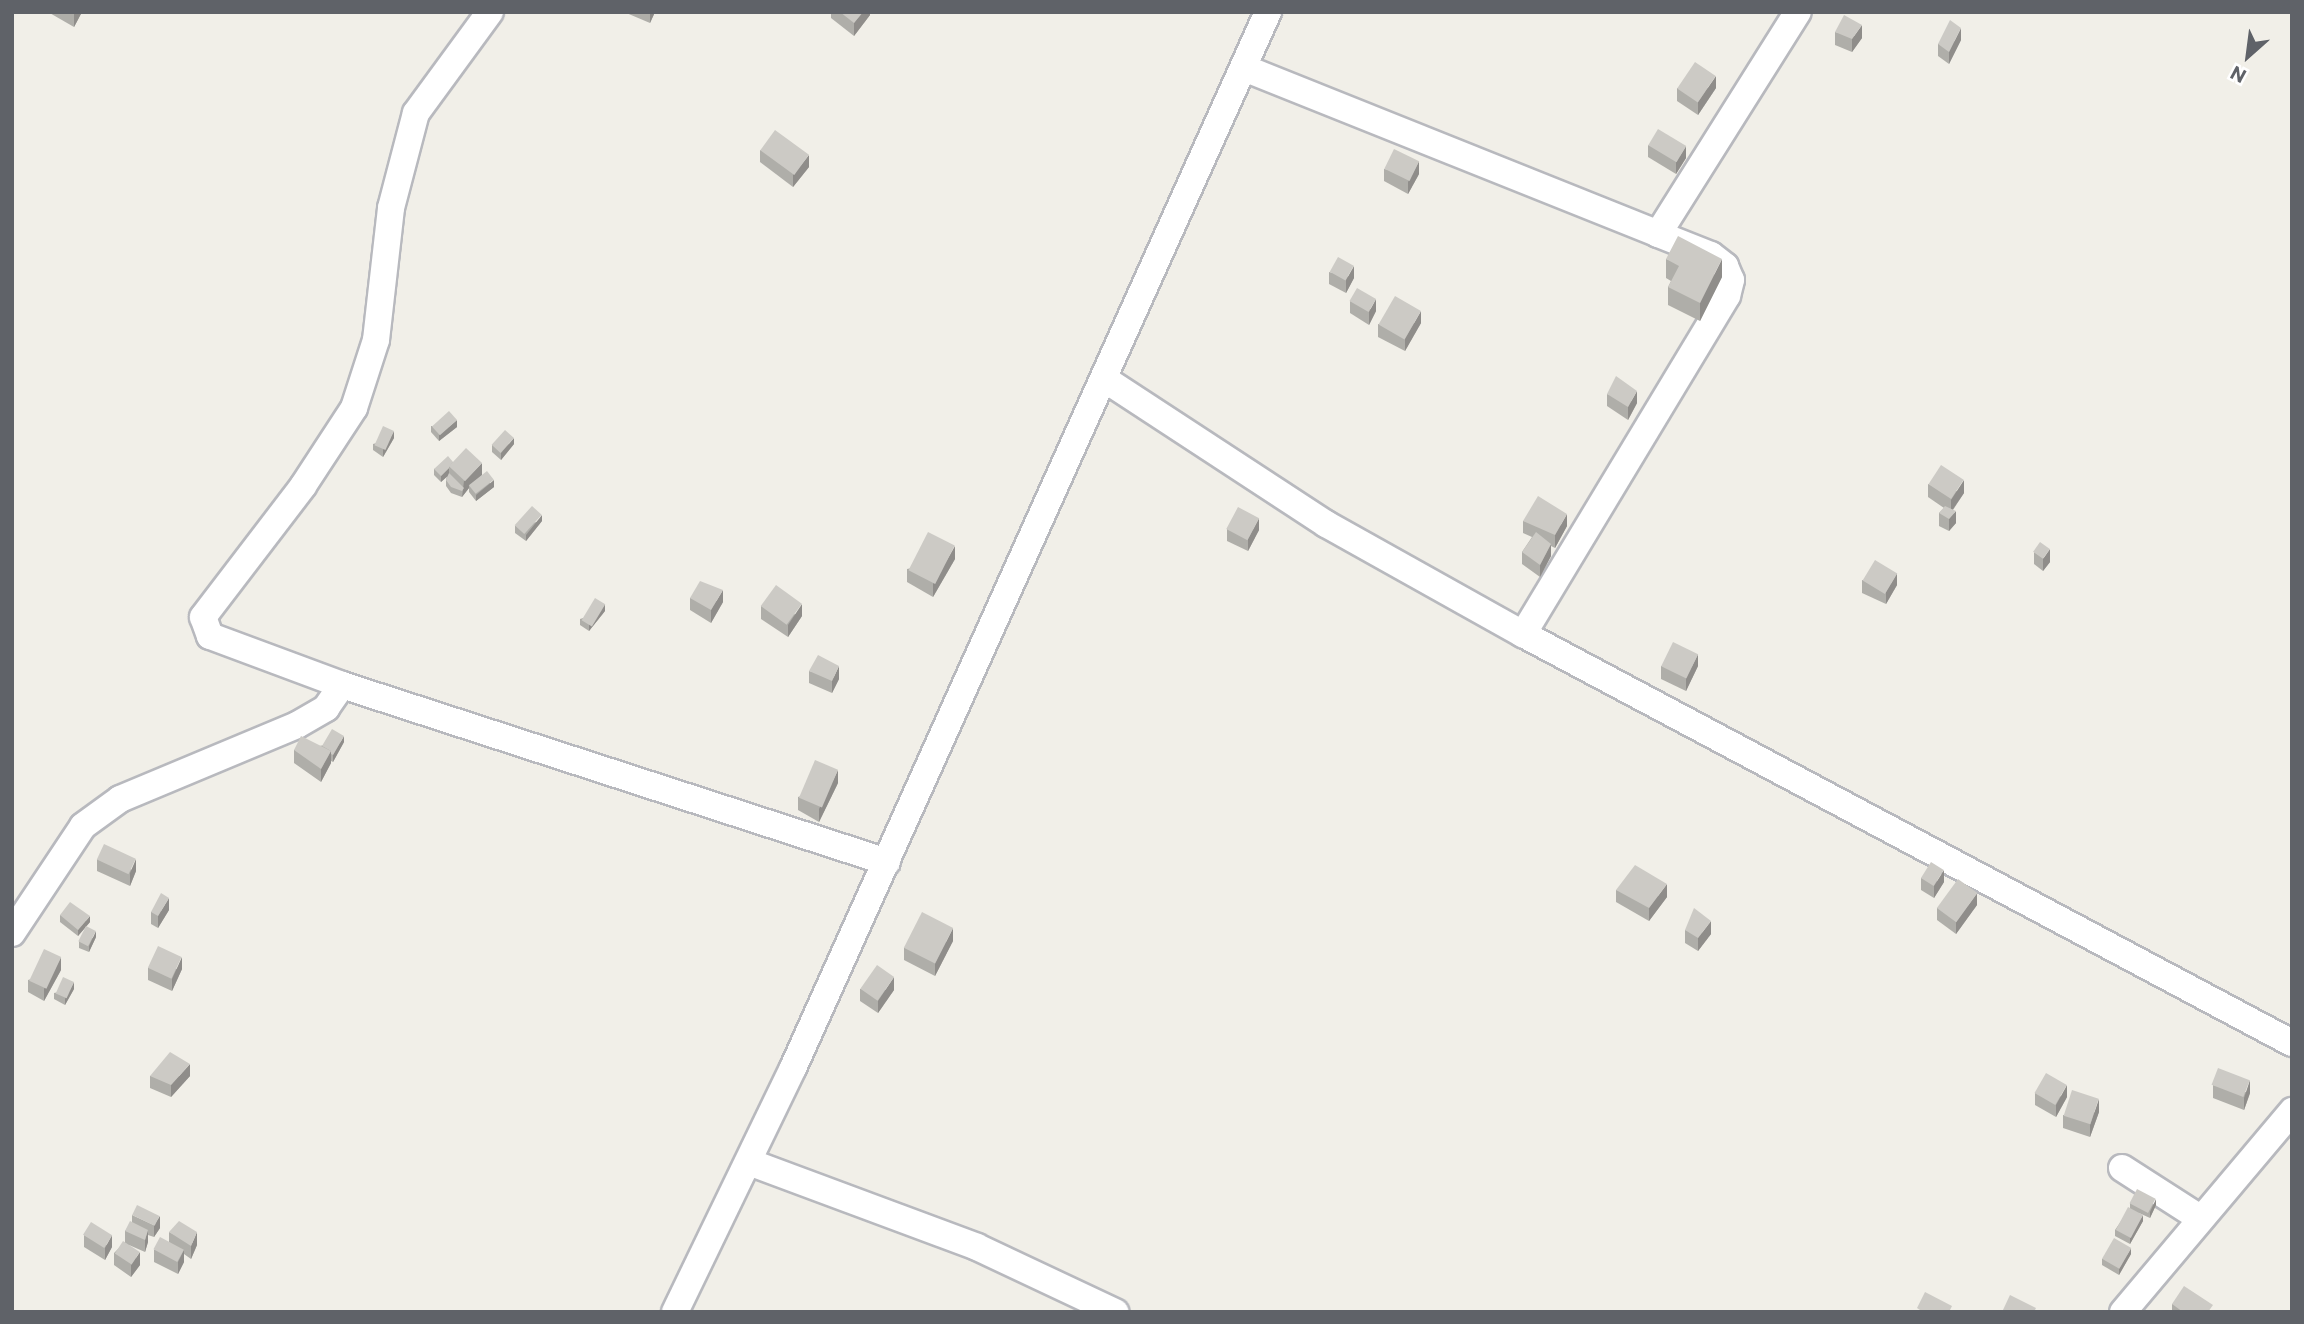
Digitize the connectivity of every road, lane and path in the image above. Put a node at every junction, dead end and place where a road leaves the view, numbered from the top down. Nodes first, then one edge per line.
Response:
1 (490, 12) edge
2 (1268, 12) edge
3 (1798, 12) edge
4 (1244, 68) junction
5 (1658, 234) junction
6 (1106, 380) junction
7 (1523, 634) junction
8 (342, 685) junction
9 (887, 862) junction
10 (12, 933) edge
11 (2292, 1043) edge
12 (2292, 1111) edge
13 (749, 1162) junction
14 (2122, 1168) dead end
15 (2200, 1218) junction
16 (675, 1312) edge
17 (1115, 1312) edge
18 (2123, 1312) edge

1 - 8 street
2 - 4 street
3 - 5 street
4 - 5 street
4 - 6 street
5 - 7 street
6 - 7 street
6 - 9 street
7 - 11 street
8 - 9 street
8 - 10 street
9 - 13 street
12 - 15 street
13 - 16 street
13 - 17 street
14 - 15 street
15 - 18 street

